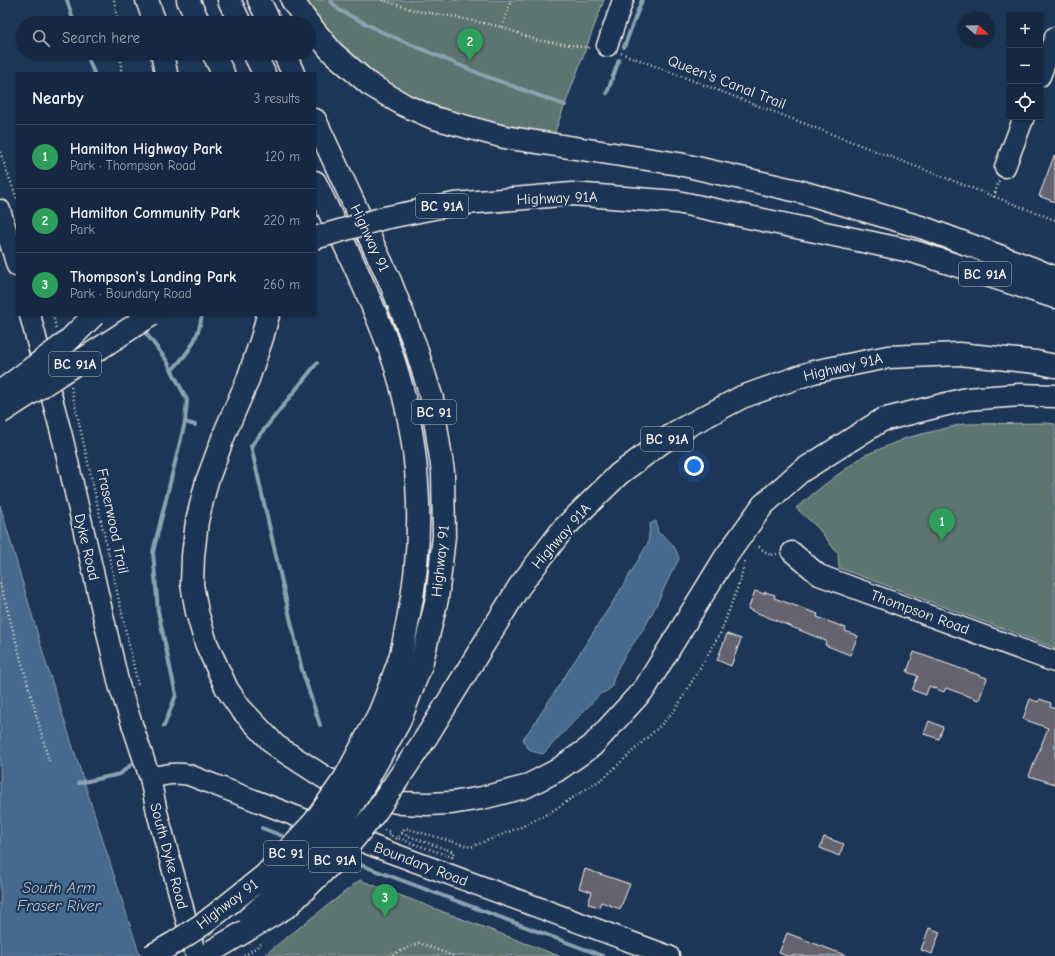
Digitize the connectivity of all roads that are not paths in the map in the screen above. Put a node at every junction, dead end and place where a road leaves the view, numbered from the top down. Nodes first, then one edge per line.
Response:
1 (147, 0) edge
2 (188, 0) edge
3 (229, 0) edge
4 (259, 0) edge
5 (292, 0) edge
6 (623, 0) edge
7 (153, 16) edge
8 (196, 16) edge
9 (237, 16) edge
10 (267, 16) edge
11 (304, 16) edge
12 (316, 32) edge
13 (1055, 37) edge
14 (607, 46) road end
15 (163, 60) edge
16 (216, 60) edge
17 (258, 60) edge
18 (287, 60) edge
19 (1043, 68) edge
20 (166, 72) edge
21 (222, 72) edge
22 (264, 72) edge
23 (293, 72) edge
24 (1023, 120) edge
25 (316, 122) edge
26 (1005, 167) dead end
27 (316, 184) edge
28 (0, 210) edge
29 (316, 238) edge
30 (16, 263) edge
31 (1055, 278) edge
32 (1055, 297) edge
33 (30, 316) edge
34 (93, 316) edge
35 (149, 316) edge
36 (268, 316) edge
37 (1055, 366) edge
38 (0, 392) edge
39 (1055, 396) edge
40 (0, 413) edge
41 (792, 552) dead end
42 (1055, 662) edge
43 (150, 778) junction
44 (204, 954) edge
45 (151, 956) edge
46 (669, 956) edge

1 - 7 highway
2 - 8 highway
3 - 9 highway
4 - 10 highway
5 - 11 highway
6 - 14 street
12 - 31 highway
13 - 19 street
15 - 20 highway
16 - 21 highway
17 - 22 highway
18 - 23 highway
24 - 26 street
25 - 44 highway, Highway 91 / BC 91, bridge
27 - 45 highway, Highway 91 / BC 91, bridge
28 - 30 street
29 - 32 highway, Highway 91A / BC 91A, bridge
33 - 43 street, Dyke Road
34 - 38 highway, bridge
35 - 40 highway, BC 91A, bridge
36 - 39 highway
37 - 44 highway, Highway 91A / BC 91A, bridge
41 - 42 street, Thompson Road
43 - 44 street, South Dyke Road
43 - 46 street, Boundary Road

